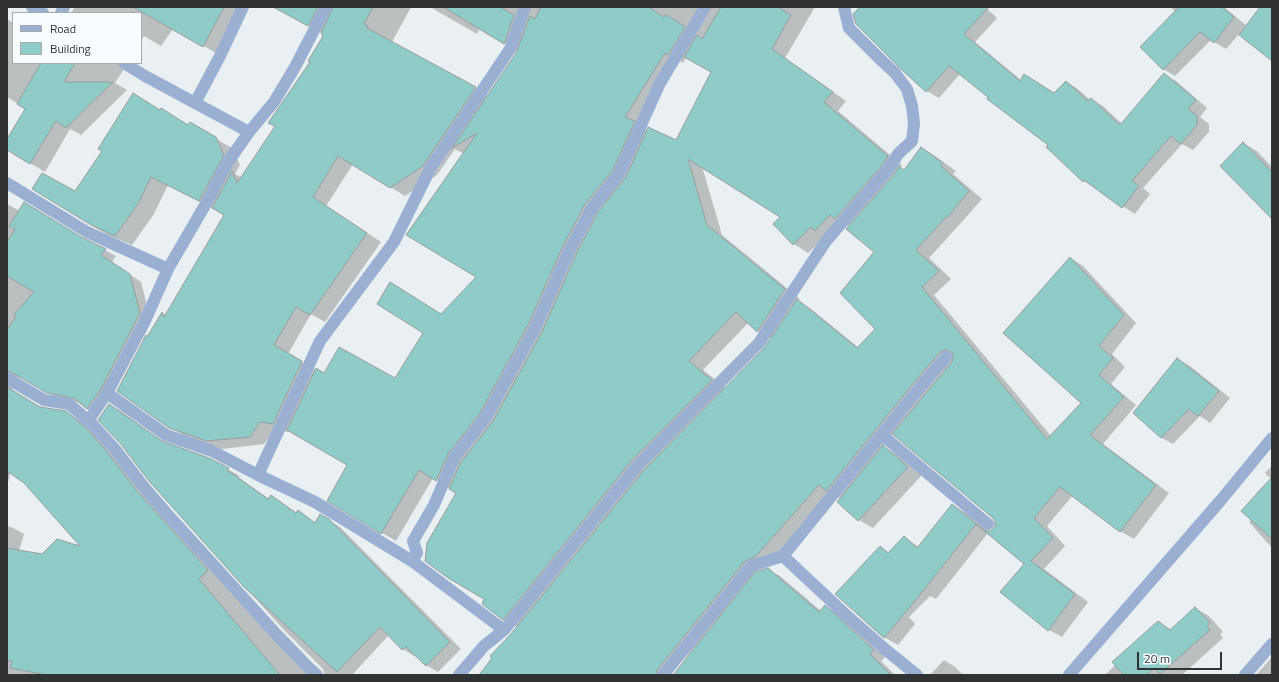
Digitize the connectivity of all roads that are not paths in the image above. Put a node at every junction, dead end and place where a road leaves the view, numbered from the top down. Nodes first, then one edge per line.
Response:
1 (32, 7) edge
2 (243, 7) edge
3 (326, 7) edge
4 (525, 7) edge
5 (705, 7) edge
6 (844, 7) edge
7 (41, 12) edge
8 (126, 64) edge
9 (195, 103) junction
10 (249, 132) junction
11 (7, 183) edge
12 (168, 269) junction
13 (946, 357) dead end
14 (7, 378) edge
15 (107, 393) junction
16 (88, 421) junction
17 (882, 435) junction
18 (1272, 438) edge
19 (258, 475) junction
20 (988, 524) dead end
21 (783, 556) junction
22 (412, 561) junction
23 (504, 630) junction
24 (1272, 644) edge
25 (317, 675) edge
26 (459, 675) edge
27 (663, 675) edge
28 (917, 675) edge
29 (1069, 675) edge
30 (1245, 675) edge

1 - 7 street
2 - 9 street
3 - 10 street
4 - 19 street
5 - 22 street
6 - 23 street
8 - 9 street
9 - 10 street
10 - 12 street
11 - 12 street
12 - 15 street
13 - 17 street
14 - 16 street
15 - 16 street
15 - 19 street
16 - 25 street
17 - 20 street
17 - 21 street
18 - 29 street
19 - 22 street
21 - 27 street
21 - 28 street
22 - 23 street
23 - 26 street
24 - 30 street

